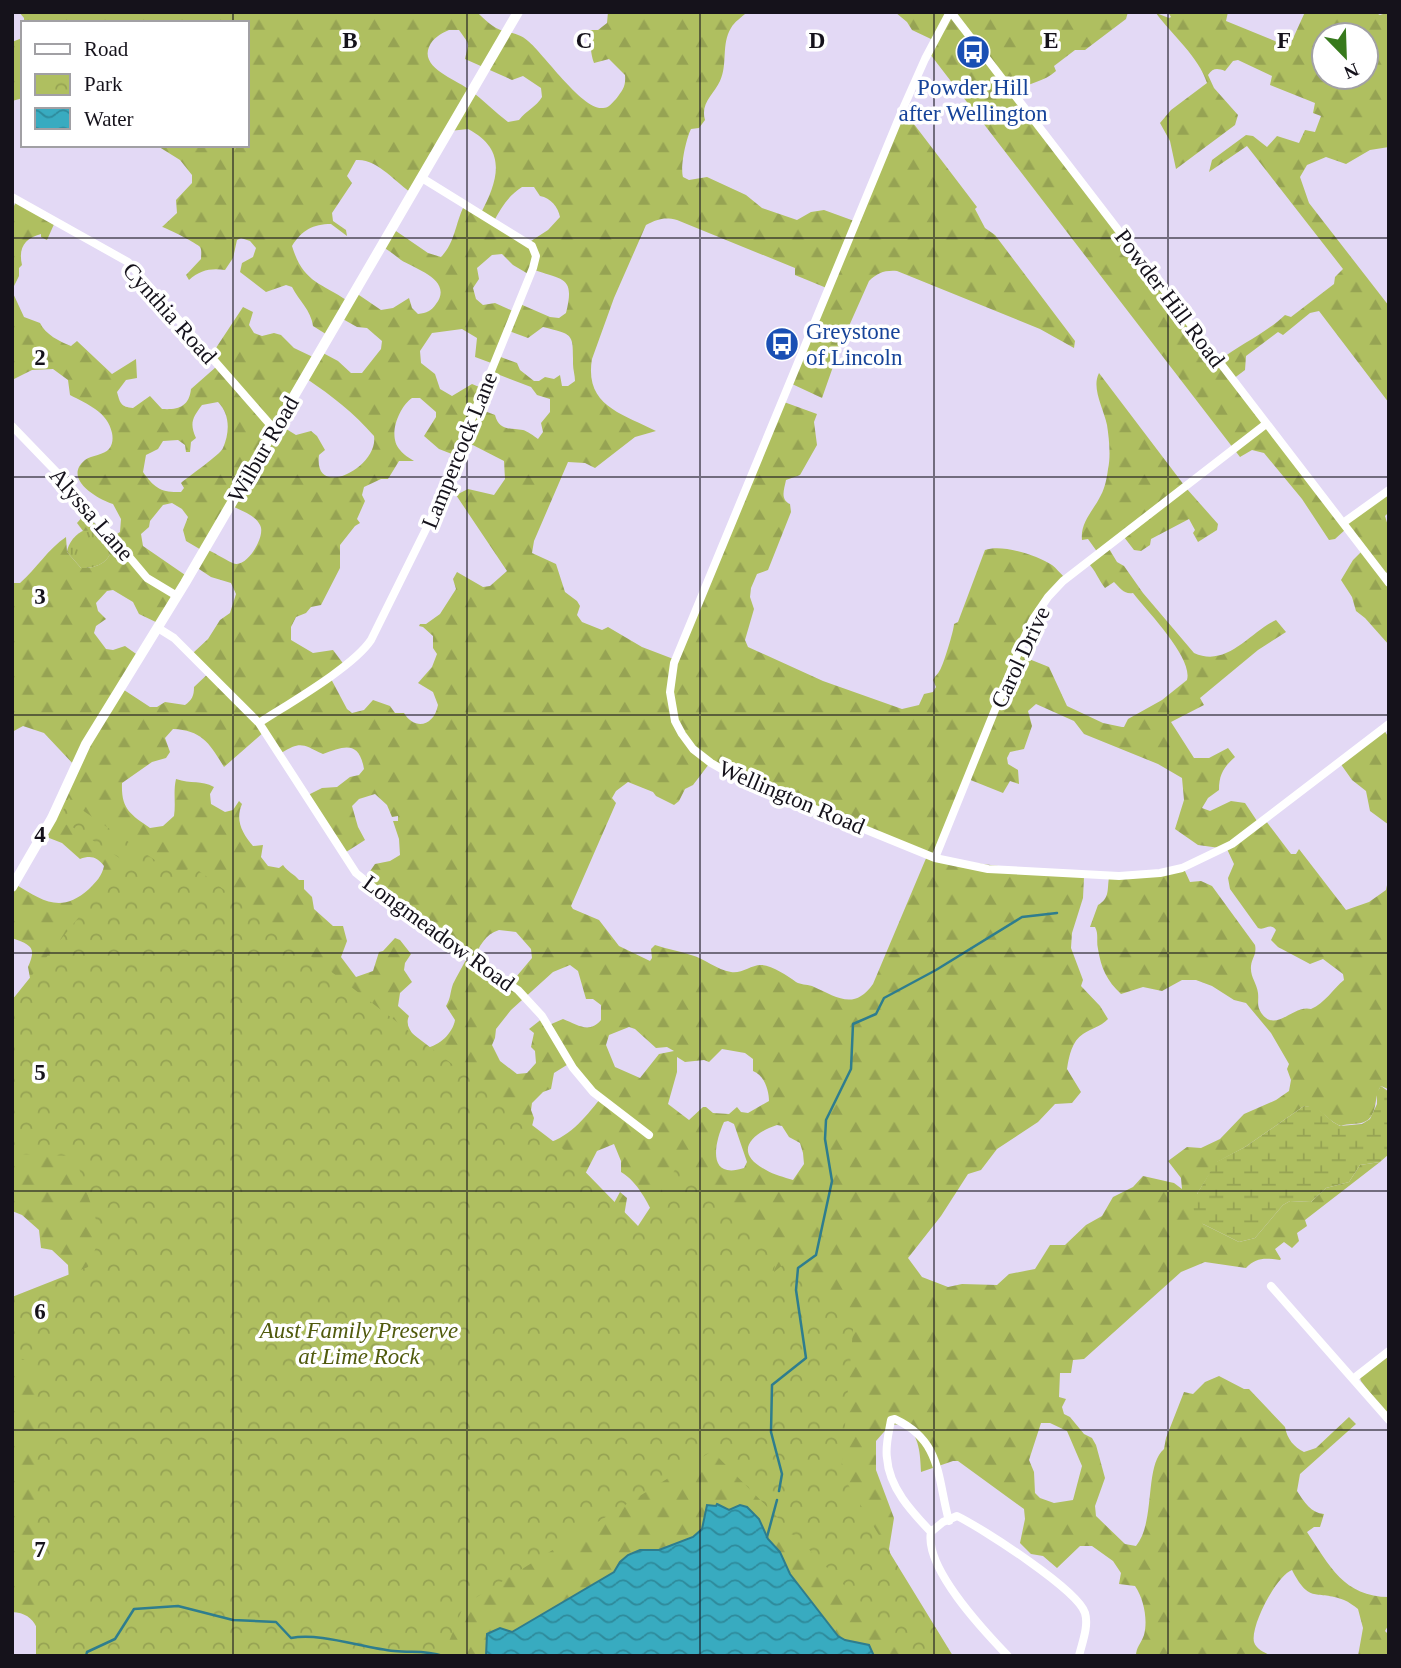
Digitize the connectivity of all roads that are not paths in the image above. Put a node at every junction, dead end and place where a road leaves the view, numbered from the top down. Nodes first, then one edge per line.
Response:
1 (518, 12) edge
2 (951, 12) edge
3 (422, 178) junction
4 (12, 197) edge
5 (1266, 424) junction
6 (12, 426) edge
7 (274, 429) junction
8 (1389, 490) edge
9 (1343, 523) junction
10 (1389, 583) edge
11 (177, 596) junction
12 (158, 628) junction
13 (259, 723) junction
14 (1389, 724) edge
15 (935, 858) junction
16 (12, 887) edge
17 (649, 1135) dead end
18 (1271, 1286) dead end
19 (1389, 1351) edge
20 (1353, 1379) junction
21 (1389, 1420) edge
22 (949, 1521) junction
23 (931, 1532) junction
24 (1008, 1656) edge
25 (1079, 1656) edge

1 - 3 street, Wilbur Road
2 - 5 street, Powder Hill Road
2 - 15 street, Wellington Road
3 - 7 street, Wilbur Road
3 - 13 street, Lampercock Lane
4 - 7 street, Cynthia Road
5 - 9 street, Powder Hill Road
5 - 15 street, Carol Drive
6 - 11 street, Alyssa Lane
7 - 11 street, Wilbur Road
8 - 9 street
9 - 10 street, Powder Hill Road
11 - 12 street, Wilbur Road
12 - 13 street, Longmeadow Road
12 - 16 street, Wilbur Road
13 - 17 street, Longmeadow Road
14 - 15 street, Wellington Road
18 - 20 street
19 - 20 street
20 - 21 street
22 - 23 street
22 - 23 street
22 - 25 street
23 - 24 street

